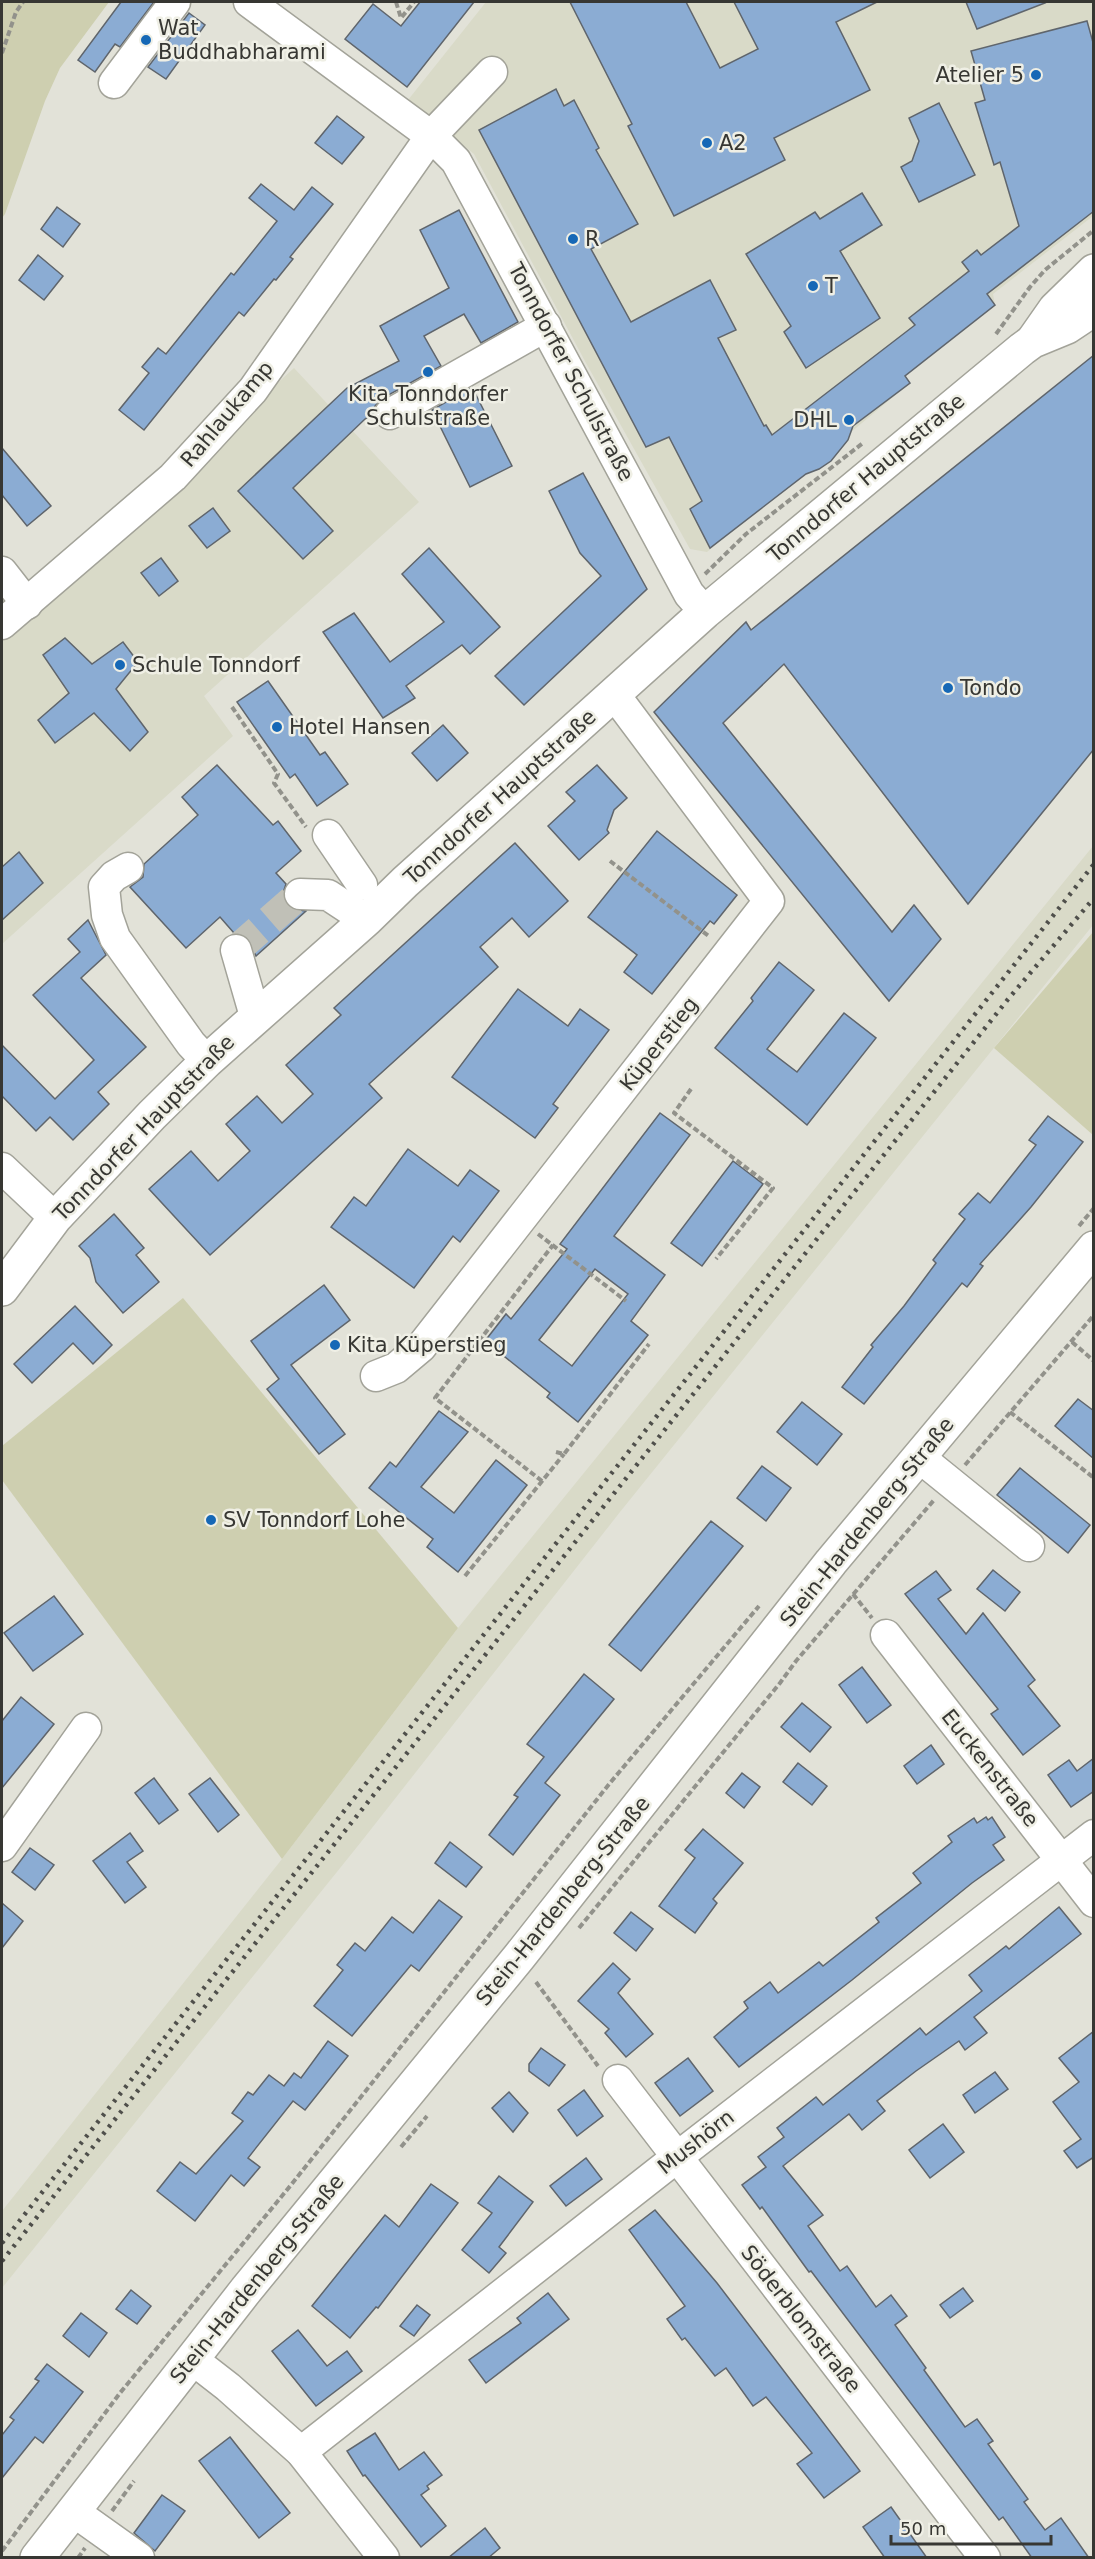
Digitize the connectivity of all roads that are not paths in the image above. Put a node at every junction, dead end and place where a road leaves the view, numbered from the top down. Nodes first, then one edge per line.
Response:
1 (175, 2) edge
2 (268, 7) edge
3 (492, 72) dead end
4 (114, 83) dead end
5 (431, 136) junction
6 (1094, 271) edge
7 (1094, 309) edge
8 (546, 326) junction
9 (1033, 341) junction
10 (390, 414) dead end
11 (2, 572) edge
12 (27, 604) junction
13 (705, 612) junction
14 (2, 624) edge
15 (614, 694) junction
16 (318, 832) road end
17 (128, 868) dead end
18 (362, 885) dead end
19 (300, 894) dead end
20 (366, 921) junction
21 (236, 950) dead end
22 (255, 1016) junction
23 (207, 1061) junction
24 (2, 1168) edge
25 (55, 1218) junction
26 (1084, 1240) edge
27 (2, 1289) edge
28 (376, 1376) dead end
29 (919, 1457) junction
30 (1029, 1546) dead end
31 (886, 1635) dead end
32 (86, 1728) dead end
33 (1094, 1835) edge
34 (2, 1846) edge
35 (1061, 1860) junction
36 (1094, 1902) edge
37 (618, 2080) road end
38 (676, 2158) junction
39 (192, 2359) junction
40 (301, 2452) junction
41 (86, 2520) junction
42 (37, 2558) edge
43 (139, 2558) edge
44 (384, 2558) edge
45 (985, 2558) edge

1 - 4 street
2 - 5 street, Tonndorfer Schulstraße
3 - 5 street, Rahlaukamp
5 - 8 street, Tonndorfer Schulstraße
5 - 12 street, Rahlaukamp
6 - 9 main road, Tonndorfer Hauptstraße
7 - 9 main road, Tonndorfer Hauptstraße
8 - 10 street
8 - 13 street, Tonndorfer Schulstraße
9 - 13 main road, Tonndorfer Hauptstraße
11 - 12 street
12 - 14 street, Rahlaukamp
13 - 15 main road, Tonndorfer Hauptstraße
15 - 20 main road, Tonndorfer Hauptstraße
15 - 28 street, Küperstieg
16 - 18 street
17 - 23 street
19 - 20 street
20 - 22 main road, Tonndorfer Hauptstraße
21 - 22 street
22 - 23 main road, Tonndorfer Hauptstraße
23 - 25 main road, Tonndorfer Hauptstraße
24 - 25 street
25 - 27 main road, Tonndorfer Hauptstraße
26 - 29 main road, Stein-Hardenberg-Straße
29 - 30 street
29 - 39 main road, Stein-Hardenberg-Straße
31 - 35 street, Euckenstraße
32 - 34 street
33 - 35 street, Mushörn
35 - 36 street, Euckenstraße
35 - 38 street, Mushörn
37 - 38 street, Söderblomstraße
38 - 40 street, Mushörn
38 - 45 street, Söderblomstraße
39 - 40 street
39 - 41 main road, Stein-Hardenberg-Straße
40 - 44 street
41 - 42 main road, Stein-Hardenberg-Straße
41 - 43 street

